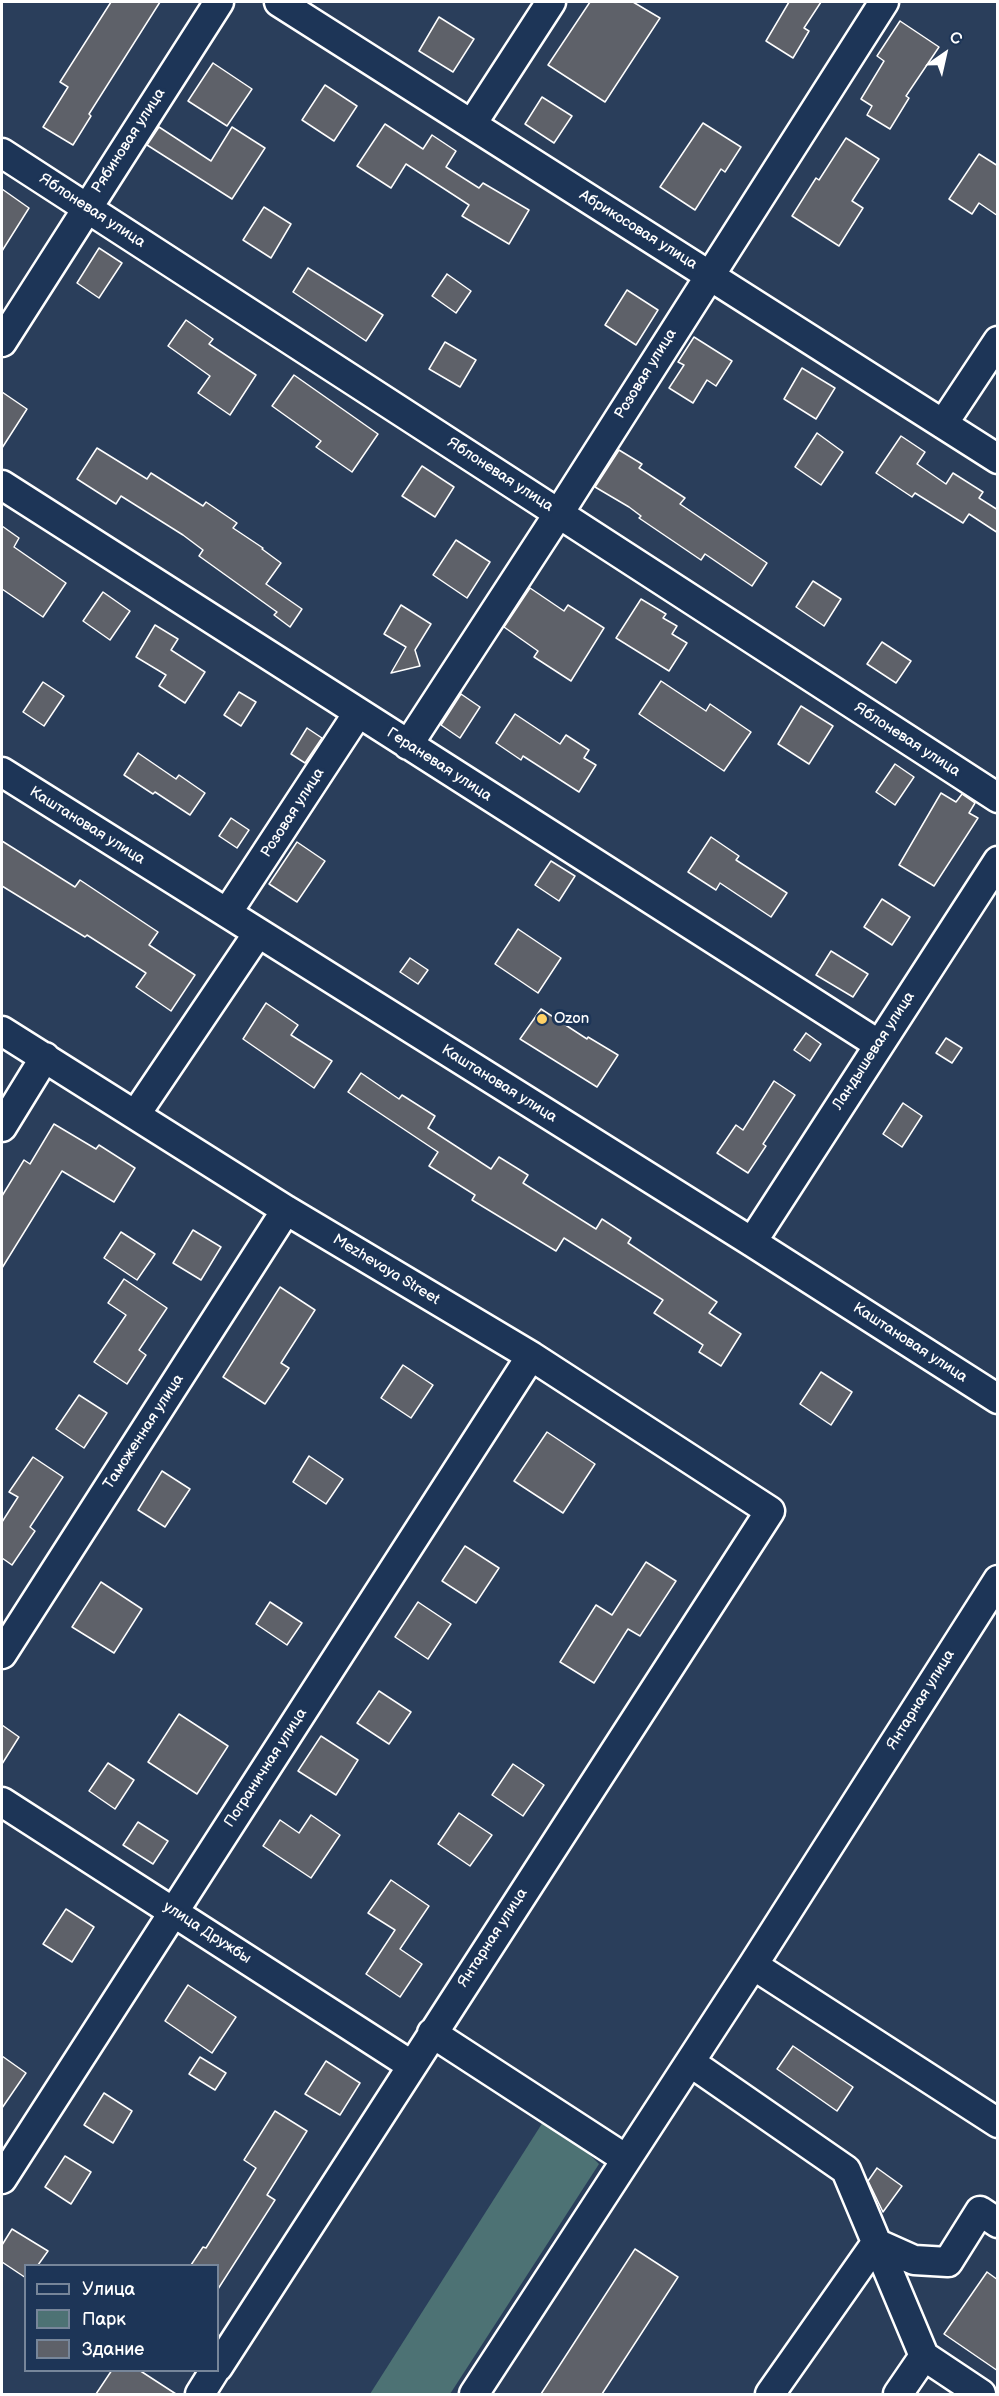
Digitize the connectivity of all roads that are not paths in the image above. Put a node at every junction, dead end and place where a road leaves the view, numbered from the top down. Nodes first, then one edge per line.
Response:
1 (219, 2) edge
2 (279, 2) edge
3 (551, 2) edge
4 (884, 2) edge
5 (472, 124) junction
6 (2, 153) edge
7 (87, 207) junction
8 (709, 275) junction
9 (998, 340) edge
10 (2, 342) edge
11 (944, 424) junction
12 (998, 459) edge
13 (2, 485) edge
14 (559, 513) junction
15 (358, 713) junction
16 (408, 746) junction
17 (2, 772) edge
18 (998, 798) edge
19 (998, 861) edge
20 (227, 913) junction
21 (258, 933) junction
22 (2, 1030) edge
23 (878, 1044) junction
24 (45, 1057) junction
25 (136, 1114) junction
26 (2, 1127) edge
27 (286, 1210) junction
28 (752, 1242) junction
29 (531, 1356) junction
30 (997, 1398) edge
31 (770, 1511) joint
32 (998, 1580) edge
33 (2, 1654) edge
34 (2, 1802) edge
35 (174, 1911) junction
36 (753, 1965) junction
37 (432, 2033) junction
38 (690, 2062) junction
39 (411, 2065) junction
40 (998, 2123) edge
41 (626, 2159) junction
42 (6, 2163) edge
43 (998, 2223) edge
44 (876, 2243) junction
45 (924, 2356) junction
46 (219, 2364) edge
47 (214, 2372) edge
48 (200, 2394) edge
49 (474, 2394) edge
50 (770, 2394) edge
51 (898, 2394) edge
52 (981, 2394) edge

1 - 7 street, Рябиновая улица
2 - 5 street, Абрикосовая улица
3 - 5 street
4 - 8 street, Розовая улица
5 - 8 street, Абрикосовая улица
6 - 7 street, Яблоневая улица
7 - 10 street, Рябиновая улица
7 - 14 street, Яблоневая улица
8 - 11 street, Абрикосовая улица
8 - 14 street, Розовая улица
9 - 11 street
11 - 12 street, Абрикосовая улица
13 - 15 street, Гераневая улица
14 - 16 street, Розовая улица
14 - 18 street, Яблоневая улица
15 - 16 street, Гераневая улица
15 - 20 street, Розовая улица
16 - 23 street, Гераневая улица
17 - 20 street, Каштановая улица
19 - 23 street, Ландышевая улица
20 - 21 street, Каштановая улица
21 - 25 street
21 - 28 street, Каштановая улица
22 - 24 street, Mezhevaya Street
23 - 28 street, Ландышевая улица
24 - 25 street, Mezhevaya Street
24 - 26 street
25 - 27 street, Mezhevaya Street
27 - 29 street, Mezhevaya Street
27 - 33 street, Таможенная улица
28 - 30 street, Каштановая улица
29 - 31 street, Mezhevaya Street
29 - 35 street, Пограничная улица
31 - 37 street, Янтарная улица
32 - 36 street, Янтарная улица
34 - 35 street, улица Дружбы
35 - 39 street, улица Дружбы
35 - 42 street, Пограничная улица
36 - 38 street, Янтарная улица
36 - 40 street
37 - 39 street, Янтарная улица
37 - 41 street
38 - 41 street, Янтарная улица
38 - 44 street
39 - 46 street, Янтарная улица
41 - 49 street, Янтарная улица
43 - 44 street
44 - 45 street
44 - 50 street
45 - 51 street
45 - 52 street
47 - 48 street, Янтарная улица

